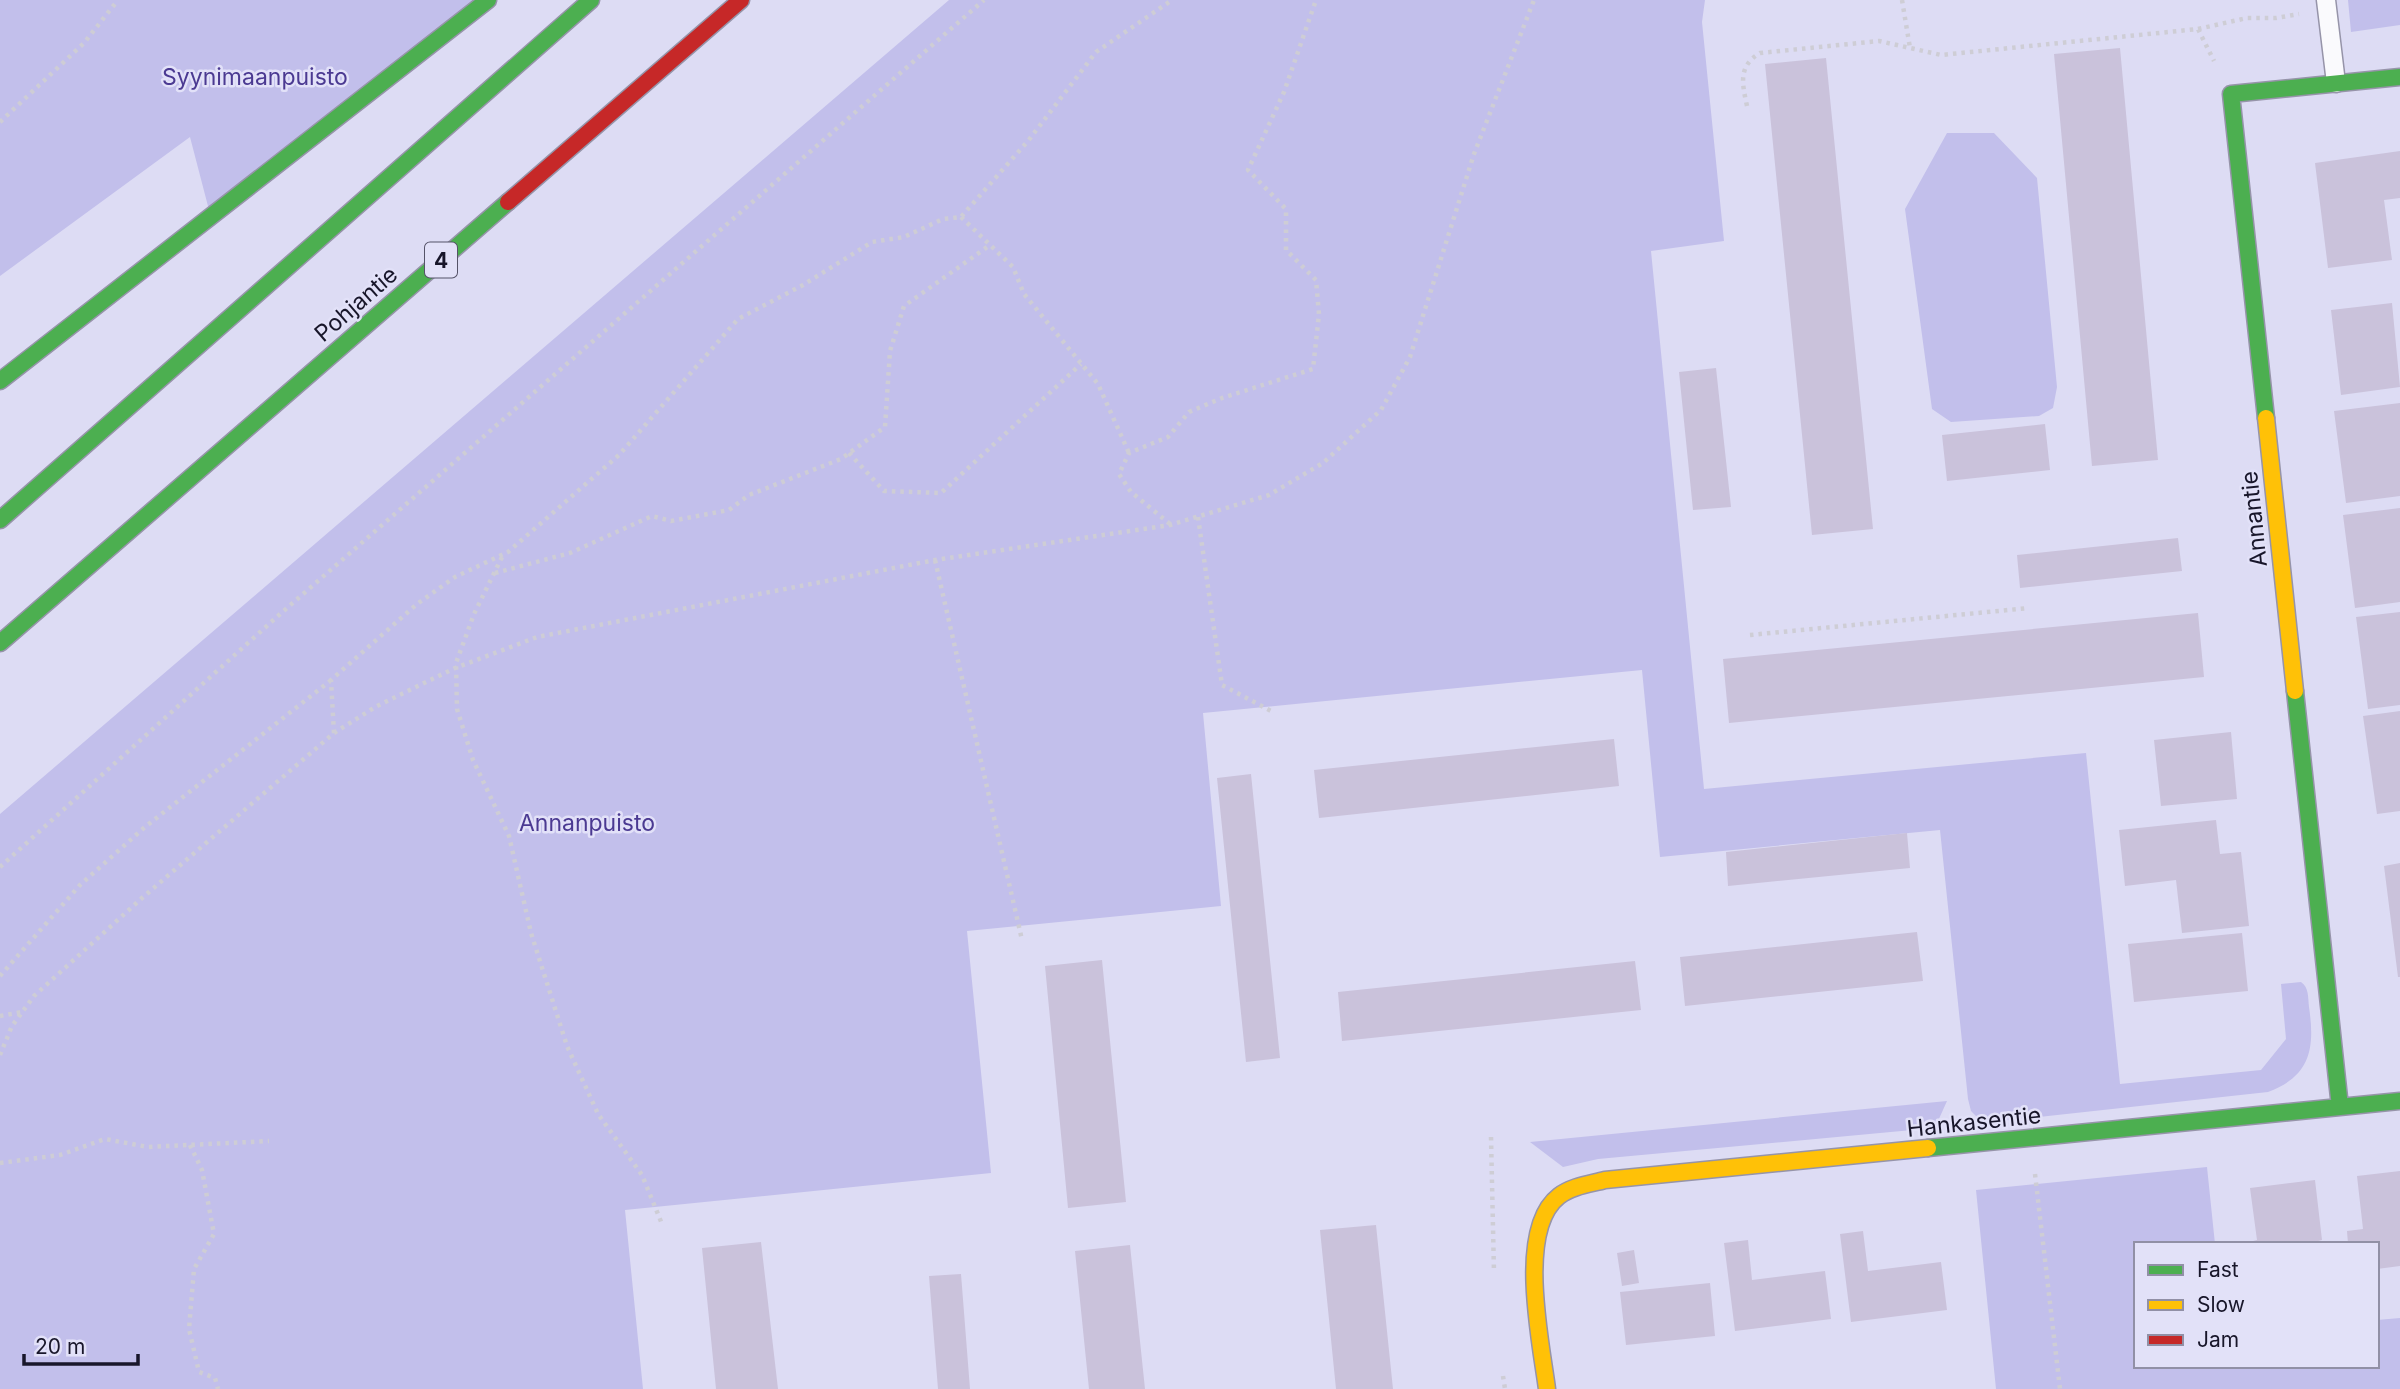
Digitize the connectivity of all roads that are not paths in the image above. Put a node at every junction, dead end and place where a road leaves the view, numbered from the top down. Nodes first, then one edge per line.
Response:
1 (488, 0) edge
2 (591, 0) edge
3 (741, 0) edge
4 (2327, 4) edge
5 (2400, 77) edge
6 (2336, 83) junction
7 (0, 381) edge
8 (0, 520) edge
9 (0, 643) edge
10 (2400, 1101) edge
11 (2340, 1107) junction
12 (1547, 1389) edge

1 - 7 main road
2 - 8 main road
3 - 9 main road, Pohjantie / 4
4 - 6 lane
5 - 6 main road
6 - 11 main road, Annantie
10 - 11 main road, Hankasentie
11 - 12 main road, Hankasentie

